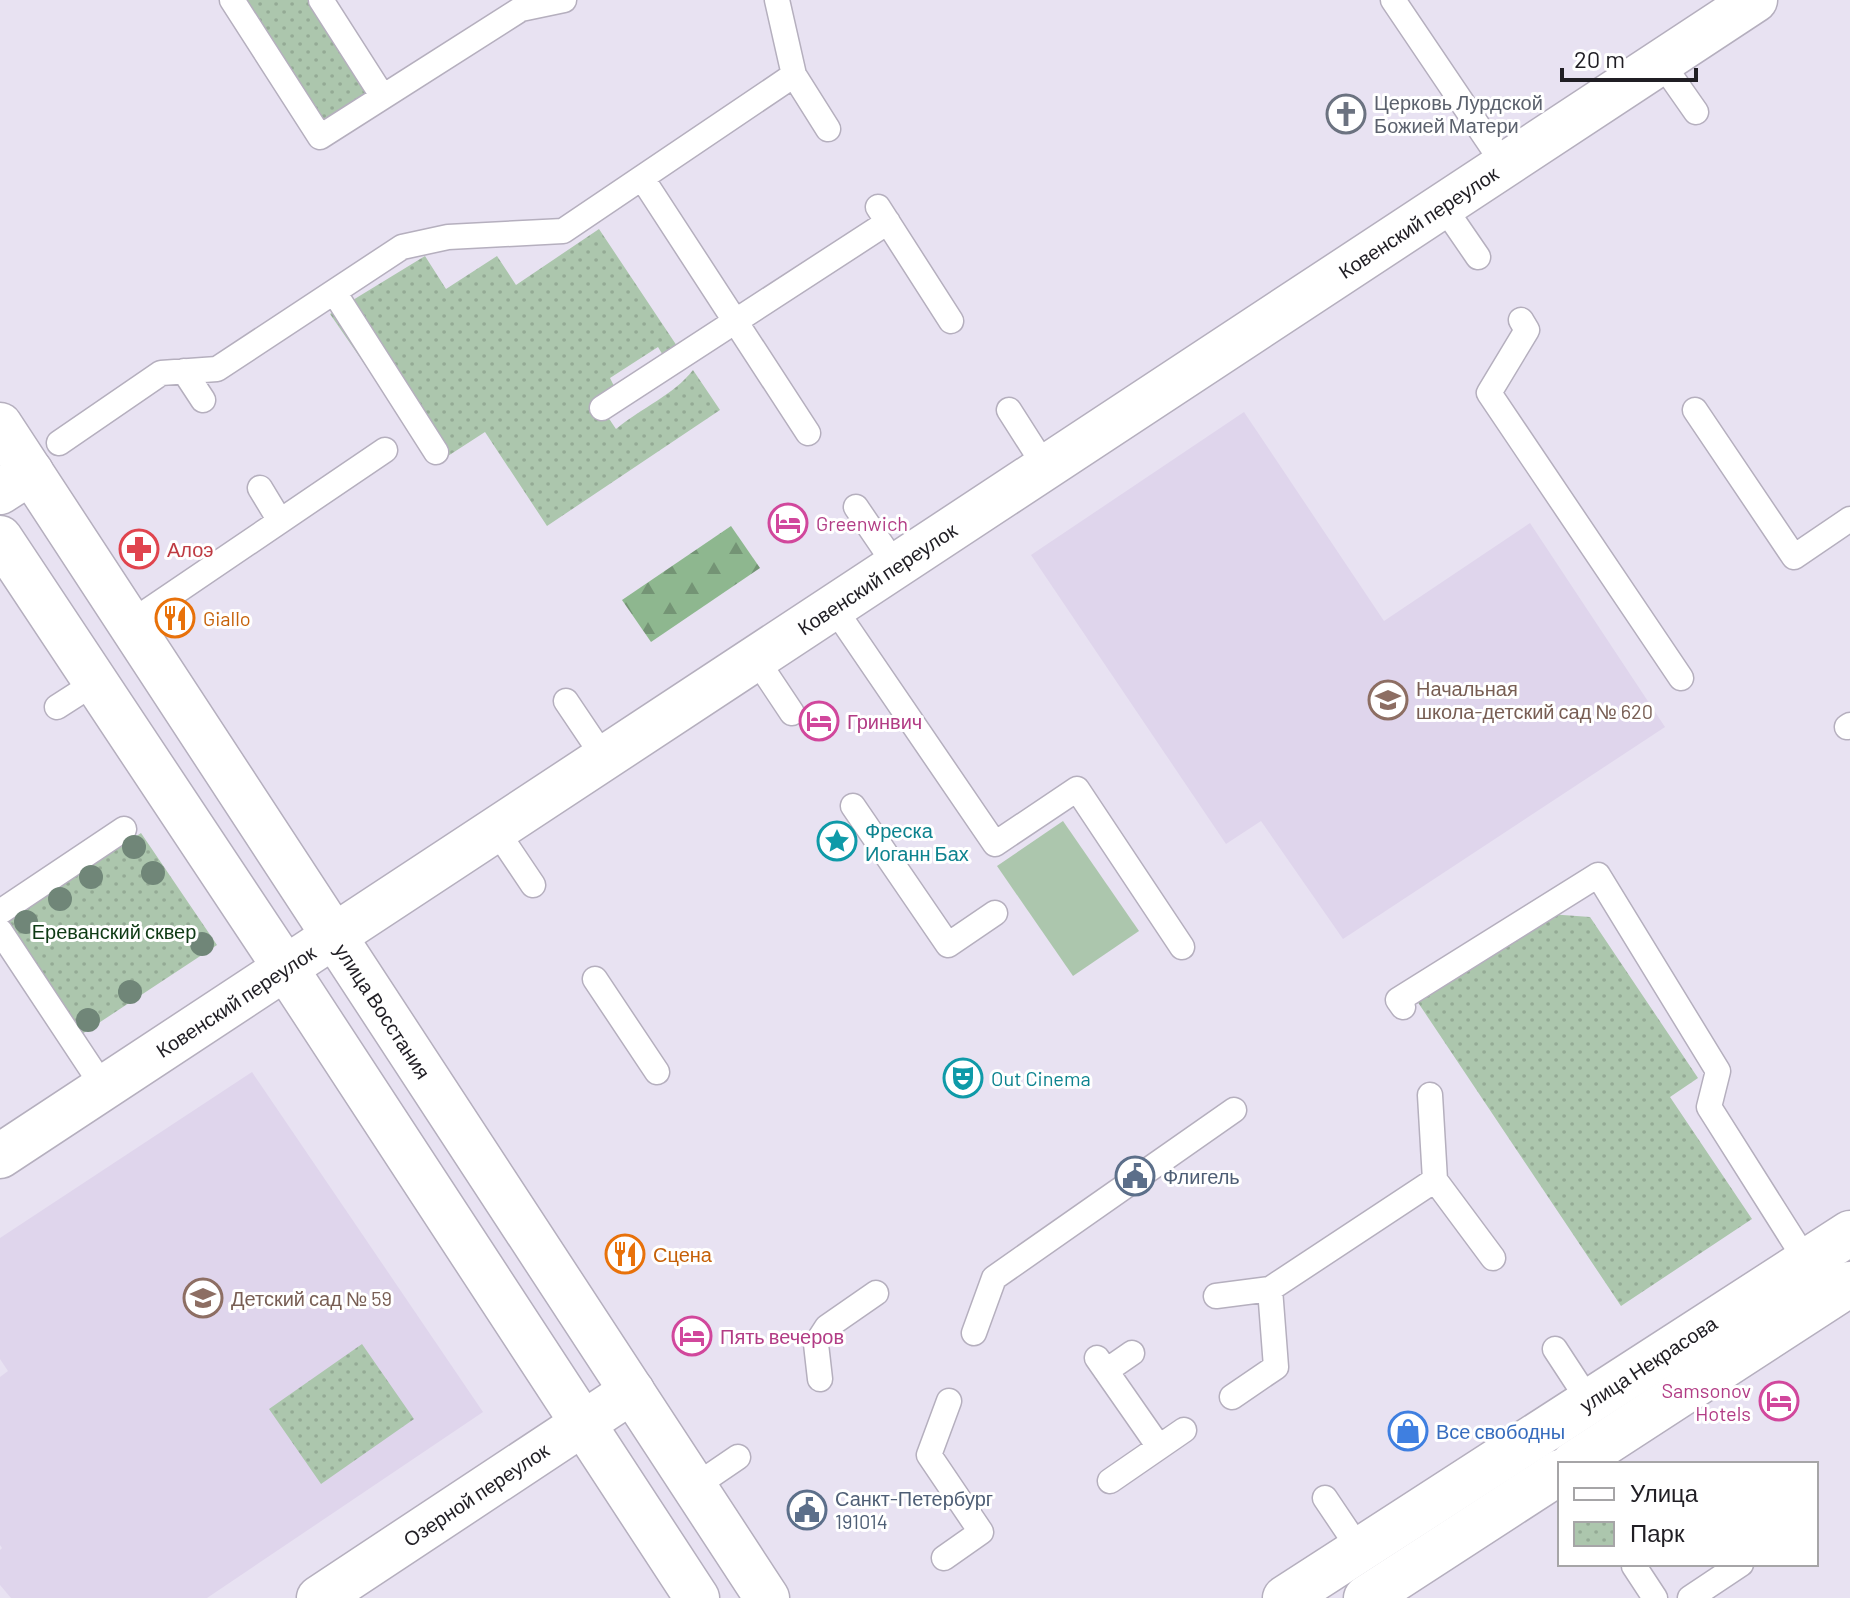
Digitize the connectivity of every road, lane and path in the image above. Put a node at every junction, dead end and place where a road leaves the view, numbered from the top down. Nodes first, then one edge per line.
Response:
1 (232, 0) edge
2 (321, 0) edge
3 (564, 0) edge
4 (777, 0) edge
5 (1393, 0) edge
6 (1755, 0) edge
7 (511, 7) edge
8 (1661, 62) junction
9 (794, 75) junction
10 (383, 97) junction
11 (1696, 112) dead end
12 (828, 129) dead end
13 (1505, 166) junction
14 (642, 178) junction
15 (1443, 206) junction
16 (1478, 257) dead end
17 (334, 292) junction
18 (1521, 320) dead end
19 (736, 321) junction
20 (951, 321) dead end
21 (184, 371) junction
22 (203, 400) dead end
23 (602, 408) dead end
24 (1009, 410) dead end
25 (1695, 410) dead end
26 (0, 425) edge
27 (808, 433) dead end
28 (385, 450) dead end
29 (436, 452) dead end
30 (34, 464) edge
31 (1046, 468) junction
32 (260, 488) dead end
33 (856, 507) dead end
34 (1850, 519) edge
35 (280, 521) junction
36 (0, 538) edge
37 (896, 566) junction
38 (834, 608) junction
39 (130, 623) junction
40 (756, 659) junction
41 (1681, 678) dead end
42 (96, 682) junction
43 (566, 701) dead end
44 (57, 707) dead end
45 (792, 713) dead end
46 (605, 759) junction
47 (853, 806) dead end
48 (124, 829) dead end
49 (496, 830) junction
50 (533, 885) dead end
51 (0, 912) edge
52 (995, 913) dead end
53 (0, 931) edge
54 (336, 937) junction
55 (1182, 947) dead end
56 (286, 969) junction
57 (595, 979) dead end
58 (1403, 1007) dead end
59 (657, 1072) dead end
60 (104, 1088) junction
61 (1430, 1095) dead end
62 (1234, 1110) dead end
63 (0, 1156) edge
64 (1435, 1180) junction
65 (1850, 1233) edge
66 (1493, 1258) dead end
67 (1806, 1261) junction
68 (1270, 1289) junction
69 (1840, 1291) edge
70 (876, 1293) dead end
71 (1216, 1296) dead end
72 (974, 1333) dead end
73 (1555, 1349) dead end
74 (1132, 1353) dead end
75 (820, 1379) dead end
76 (632, 1391) junction
77 (1245, 1392) dead end
78 (949, 1401) dead end
79 (1589, 1401) junction
80 (583, 1424) junction
81 (1184, 1430) dead end
82 (1159, 1447) junction
83 (738, 1457) dead end
84 (1576, 1462) edge
85 (1558, 1473) edge
86 (1110, 1481) dead end
87 (694, 1487) junction
88 (1325, 1498) dead end
89 (1360, 1550) junction
90 (944, 1558) dead end
91 (1634, 1566) dead end
92 (1738, 1566) edge
93 (319, 1598) edge
94 (697, 1598) edge
95 (767, 1598) edge
96 (1285, 1598) edge
97 (1366, 1598) edge
98 (1655, 1598) edge
99 (1690, 1598) edge

1 - 10 lane
2 - 10 lane
3 - 7 lane
4 - 9 lane
5 - 13 lane
6 - 8 street, Ковенский переулок
7 - 10 lane
8 - 11 lane
8 - 13 street, Ковенский переулок
9 - 12 lane
9 - 14 lane
13 - 15 street, Ковенский переулок
14 - 17 lane
14 - 19 lane
15 - 16 lane
15 - 31 street, Ковенский переулок
17 - 21 lane
17 - 29 lane
18 - 41 lane
19 - 20 lane
19 - 23 lane
19 - 27 lane
21 - 22 lane
21 - 30 lane
24 - 31 lane
25 - 34 lane
26 - 30 street, улица Восстания
28 - 35 lane
30 - 39 street, улица Восстания
31 - 37 street, Ковенский переулок
32 - 35 lane
33 - 37 lane
35 - 39 lane
36 - 42 street
37 - 38 street, Ковенский переулок
38 - 40 street, Ковенский переулок
38 - 55 lane
39 - 54 street, улица Восстания
40 - 45 lane
40 - 46 street, Ковенский переулок
42 - 44 lane
42 - 56 street
43 - 46 lane
46 - 49 street, Ковенский переулок
47 - 52 lane
48 - 51 lane
49 - 50 lane
49 - 54 street, Ковенский переулок
53 - 60 lane
54 - 56 street, Ковенский переулок
54 - 76 street, улица Восстания
56 - 60 street, Ковенский переулок
56 - 80 street
57 - 59 lane
58 - 67 lane
60 - 63 street, Ковенский переулок
61 - 64 lane
62 - 72 lane
64 - 66 lane
64 - 68 lane
65 - 67 street, улица Некрасова
67 - 69 lane
67 - 79 street, улица Некрасова
68 - 71 lane
68 - 77 lane
69 - 84 street
70 - 75 lane
73 - 79 lane
74 - 82 lane
76 - 80 street, Озерной переулок
76 - 87 street, улица Восстания
78 - 90 lane
79 - 89 street, улица Некрасова
80 - 93 street, Озерной переулок
80 - 94 street
81 - 82 lane
82 - 86 lane
83 - 87 lane
85 - 97 street
87 - 95 street, улица Восстания
88 - 89 lane
89 - 96 street, улица Некрасова
91 - 98 lane
92 - 99 lane

